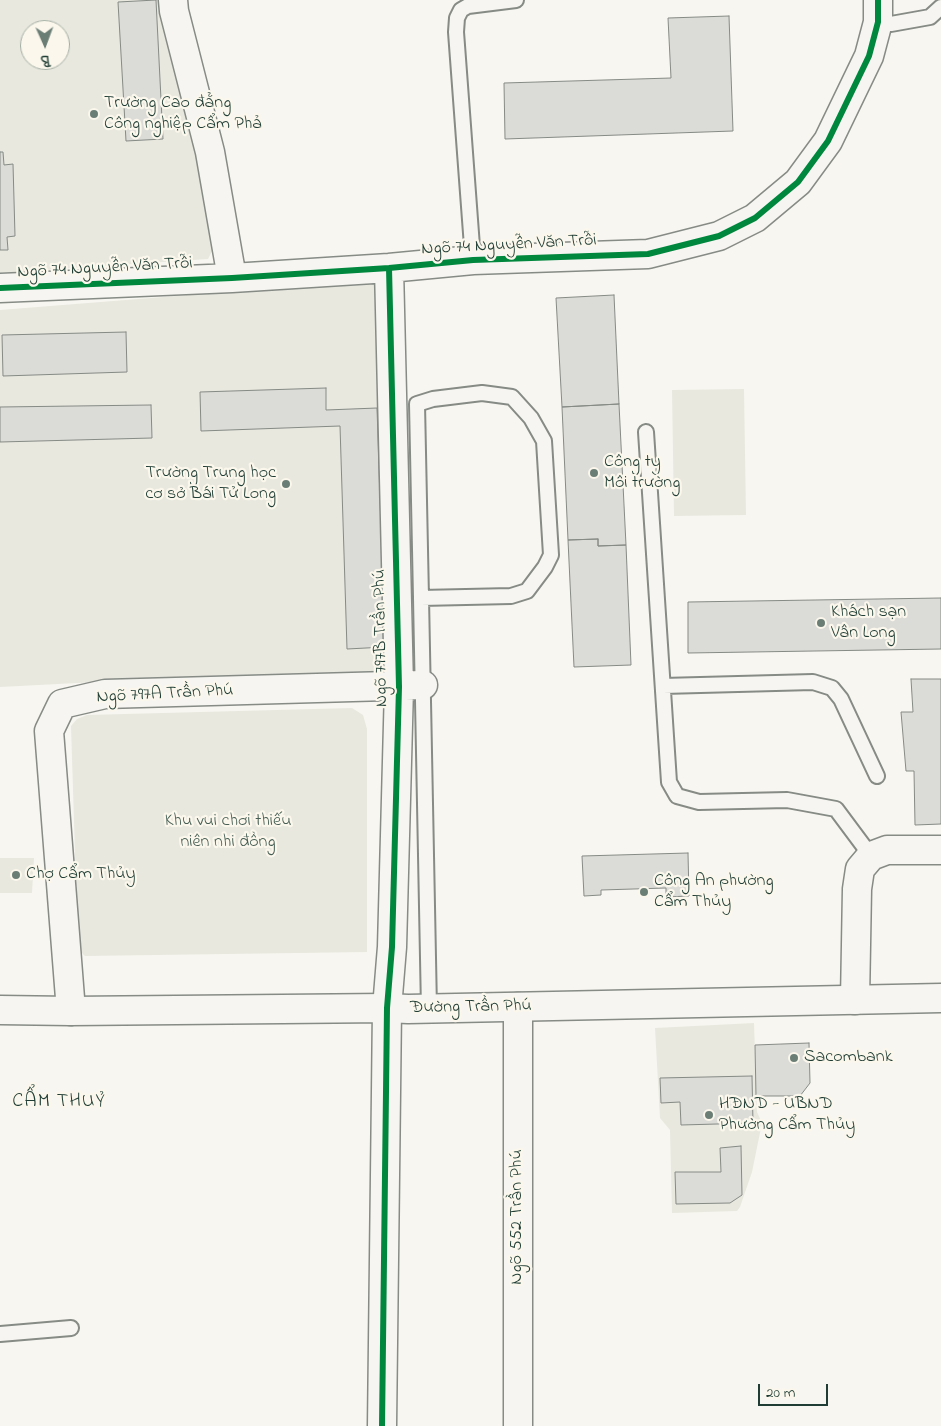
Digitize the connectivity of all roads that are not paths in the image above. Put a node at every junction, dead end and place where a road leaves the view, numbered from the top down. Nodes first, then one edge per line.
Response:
1 (173, 0) edge
2 (516, 0) edge
3 (941, 7) edge
4 (878, 11) edge
5 (473, 260) junction
6 (389, 268) junction
7 (232, 278) junction
8 (0, 288) edge
9 (646, 432) dead end
10 (421, 598) junction
11 (411, 686) junction
12 (663, 686) junction
13 (877, 776) dead end
14 (941, 850) edge
15 (871, 856) junction
16 (941, 998) edge
17 (855, 1000) junction
18 (518, 1007) junction
19 (387, 1008) junction
20 (429, 1009) junction
21 (0, 1010) edge
22 (71, 1011) junction
23 (71, 1328) dead end
24 (0, 1334) edge
25 (382, 1426) edge
26 (518, 1426) edge

1 - 7 street
2 - 5 lane
3 - 4 lane
4 - 5 street, Ngõ 74 Nguyễn Văn Trỗi
5 - 6 street, Ngõ 74 Nguyễn Văn Trỗi
6 - 7 street, Ngõ 74 Nguyễn Văn Trỗi
6 - 11 street, Ngõ 797B Trần Phú
7 - 8 street, Ngõ 74 Nguyễn Văn Trỗi
9 - 12 lane
10 - 10 lane
10 - 11 lane
11 - 19 street, Ngõ 797B Trần Phú
11 - 20 lane
11 - 22 street, Ngõ 797A Trần Phú
12 - 13 lane
12 - 15 lane
14 - 15 street
15 - 17 street
16 - 17 street, Đường Trần Phú
17 - 18 street, Đường Trần Phú
18 - 20 street, Đường Trần Phú
18 - 26 street, Ngõ 552 Trần Phú
19 - 20 street, Đường Trần Phú
19 - 22 street, Đường Trần Phú
19 - 25 street, Ngõ 797B Trần Phú
21 - 22 street, Đường Trần Phú
23 - 24 lane

